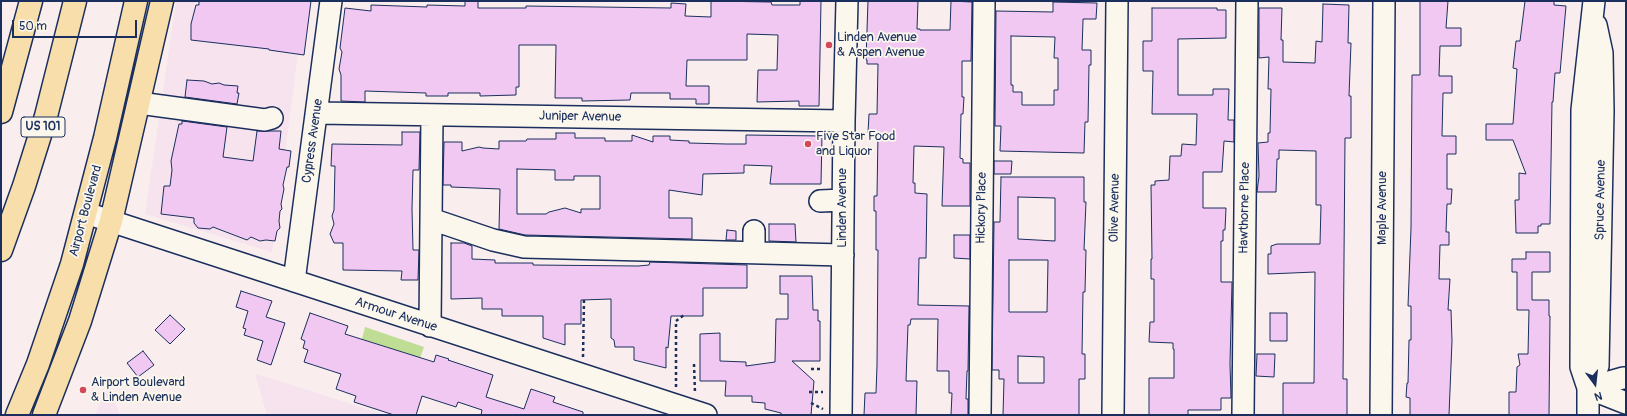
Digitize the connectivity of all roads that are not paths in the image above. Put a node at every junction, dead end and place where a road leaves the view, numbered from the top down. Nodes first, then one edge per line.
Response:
1 (31, 1) edge
2 (75, 1) edge
3 (136, 1) edge
4 (162, 1) edge
5 (332, 1) edge
6 (847, 1) edge
7 (984, 1) edge
8 (1117, 1) edge
9 (1247, 1) edge
10 (1384, 1) edge
11 (1594, 6) edge
12 (139, 103) junction
13 (1, 112) edge
14 (317, 113) junction
15 (432, 115) junction
16 (272, 118) dead end
17 (844, 121) junction
18 (820, 200) dead end
19 (843, 200) junction
20 (86, 213) junction
21 (431, 219) junction
22 (111, 221) junction
23 (754, 231) dead end
24 (1, 250) edge
25 (754, 252) junction
26 (843, 255) junction
27 (294, 281) junction
28 (430, 326) junction
29 (1626, 378) edge
30 (1588, 388) junction
31 (1626, 403) edge
32 (692, 411) edge
33 (17, 415) edge
34 (44, 415) edge
35 (841, 415) edge
36 (980, 415) edge
37 (1113, 415) edge
38 (1243, 415) edge
39 (1381, 415) edge
40 (1588, 415) edge

1 - 13 main road
2 - 24 main road, US 101
3 - 20 main road, Airport Boulevard
4 - 12 main road, Airport Boulevard
5 - 14 street, Cypress Avenue
6 - 17 street, Linden Avenue
7 - 36 street, Hickory Place
8 - 37 street, Olive Avenue
9 - 38 street, Hawthorne Place
10 - 39 street, Maple Avenue
11 - 30 street, Spruce Avenue
12 - 16 street
12 - 22 main road, Airport Boulevard
14 - 15 street, Juniper Avenue
14 - 27 street, Cypress Avenue
15 - 17 street, Juniper Avenue
15 - 21 street
17 - 19 street, Linden Avenue
18 - 19 street
19 - 26 street, Linden Avenue
20 - 22 street, Armour Avenue
20 - 33 main road, Airport Boulevard
21 - 25 street
21 - 28 street
22 - 27 street, Armour Avenue
22 - 34 main road, Airport Boulevard
23 - 25 street
25 - 26 street
26 - 35 street, Linden Avenue
27 - 28 street, Armour Avenue
28 - 32 street, Armour Avenue
29 - 30 street
30 - 31 street
30 - 40 street, Spruce Avenue

